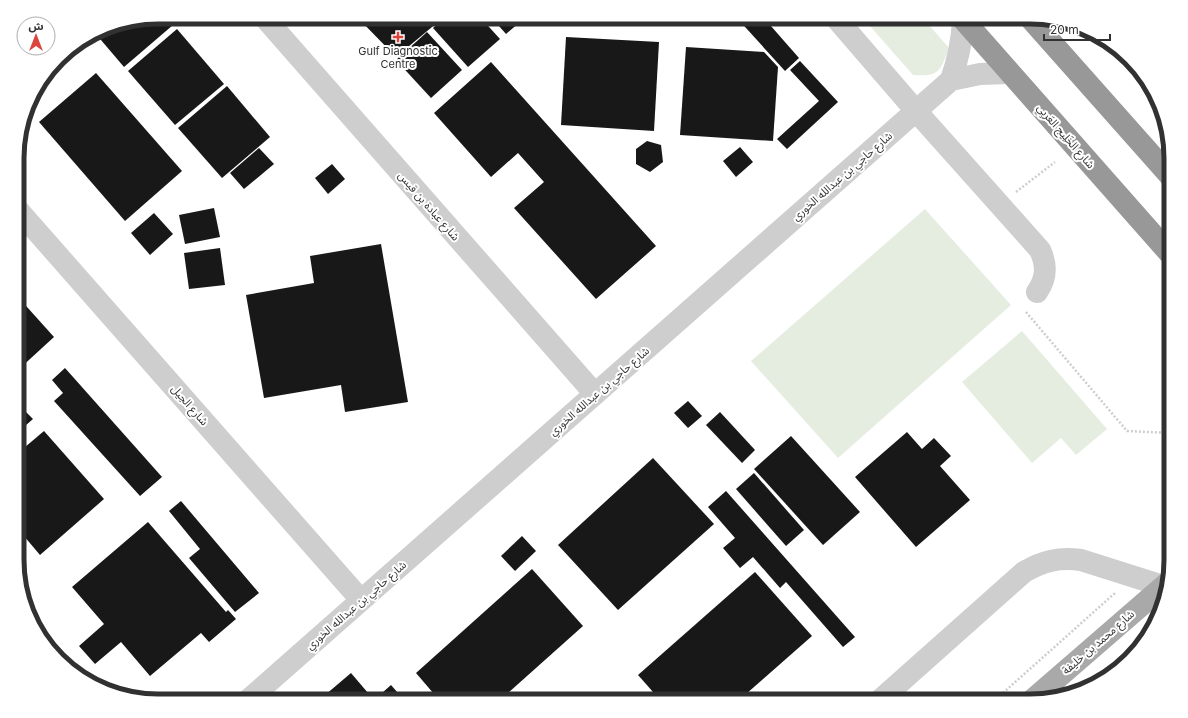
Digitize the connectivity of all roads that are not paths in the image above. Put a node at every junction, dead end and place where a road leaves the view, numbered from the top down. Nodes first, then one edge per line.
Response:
1 (270, 24) edge
2 (841, 24) edge
3 (962, 24) edge
4 (967, 24) edge
5 (1035, 24) edge
6 (1010, 73) junction
7 (950, 80) junction
8 (916, 111) junction
9 (1164, 169) edge
10 (24, 218) edge
11 (1164, 247) edge
12 (1037, 292) dead end
13 (595, 394) junction
14 (1161, 584) edge
15 (1161, 588) edge
16 (361, 600) junction
17 (255, 694) edge
18 (887, 694) edge
19 (1039, 694) edge

1 - 13 street, شارع عبادة بن قيس
2 - 8 street
3 - 7 street, شارع حاجي بن عبدالله الخوري
4 - 6 highway, شارع الخَلِيج العَربِي
5 - 9 highway
6 - 7 street
6 - 11 highway, شارع الخَلِيج العَربِي
7 - 8 street, شارع حاجي بن عبدالله الخوري
8 - 12 street
8 - 13 street, شارع حاجي بن عبدالله الخوري
10 - 16 street, شارع الحِيل
13 - 16 street, شارع حاجي بن عبدالله الخوري
14 - 18 street
15 - 19 main road, شارع محمد بن خليفة
16 - 17 street, شارع حاجي بن عبدالله الخوري

